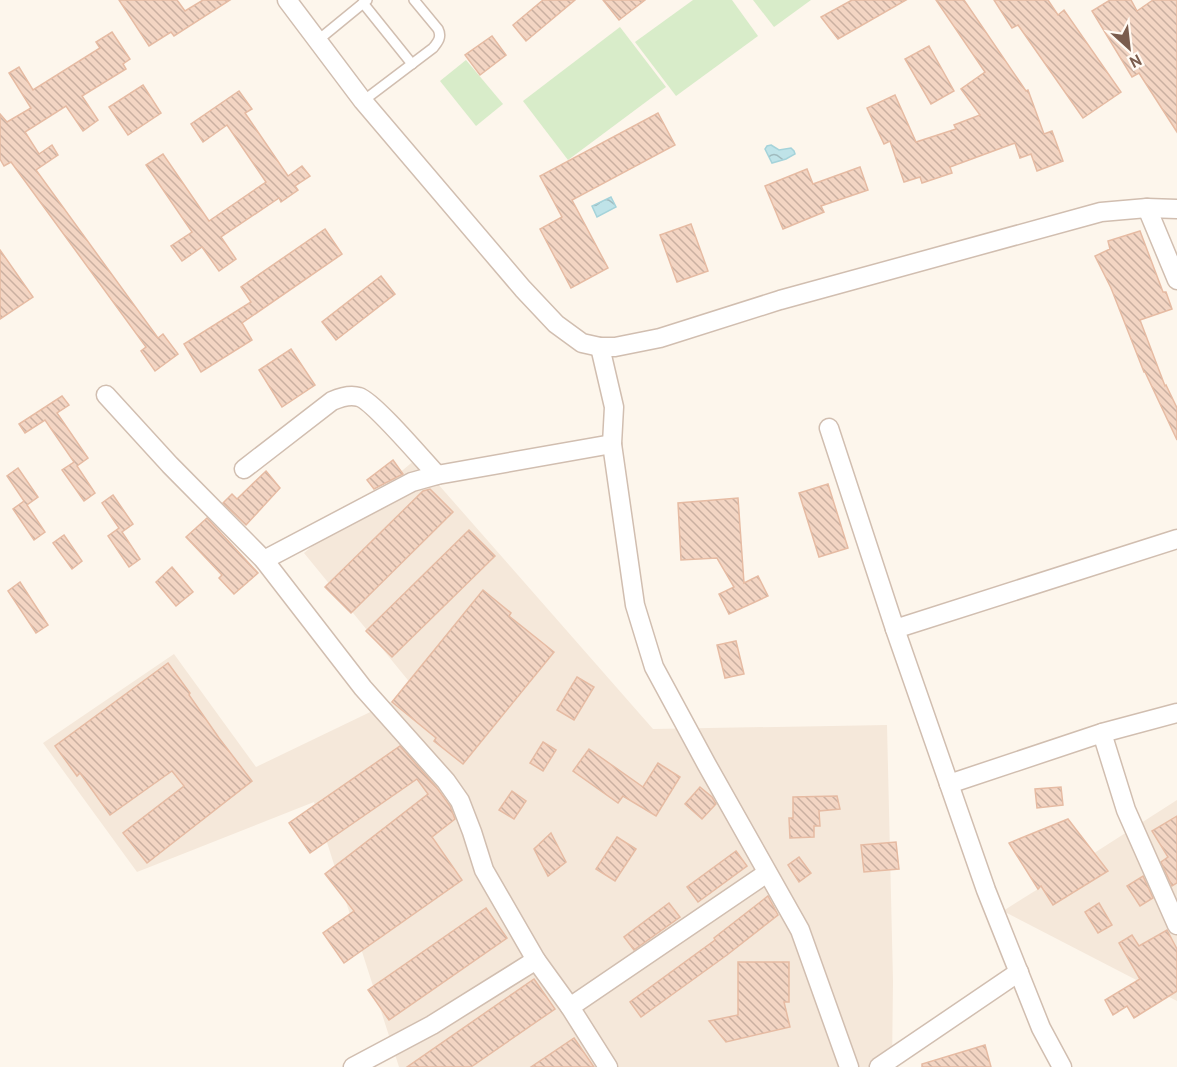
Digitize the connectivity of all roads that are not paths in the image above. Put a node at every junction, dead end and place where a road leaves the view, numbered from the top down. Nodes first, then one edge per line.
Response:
1 (287, 0) edge
2 (414, 0) edge
3 (365, 2) edge
4 (317, 41) junction
5 (412, 64) junction
6 (363, 101) junction
7 (1147, 208) junction
8 (1177, 209) edge
9 (1177, 280) edge
10 (600, 347) junction
11 (106, 395) dead end
12 (829, 428) dead end
13 (612, 444) junction
14 (244, 469) dead end
15 (437, 475) junction
16 (1177, 539) edge
17 (264, 560) junction
18 (895, 629) junction
19 (1177, 713) edge
20 (1102, 734) junction
21 (949, 784) junction
22 (767, 873) junction
23 (1177, 925) edge
24 (536, 960) junction
25 (1019, 972) junction
26 (570, 1007) junction
27 (353, 1067) edge
28 (608, 1067) edge
29 (849, 1067) edge
30 (880, 1067) edge
31 (1062, 1067) edge

1 - 4 street
2 - 5 lane
3 - 4 lane
3 - 5 lane
4 - 6 street
5 - 6 lane
6 - 10 street
7 - 8 street
7 - 9 street
7 - 10 street
10 - 13 street
11 - 17 street
12 - 18 street
13 - 15 street
13 - 22 street
14 - 15 street
15 - 17 street
16 - 18 street
17 - 24 street
18 - 21 street
19 - 20 street
20 - 21 street
20 - 23 street
21 - 25 street
22 - 26 street
22 - 29 street
24 - 26 street
24 - 27 street
25 - 30 street
25 - 31 street
26 - 28 street

